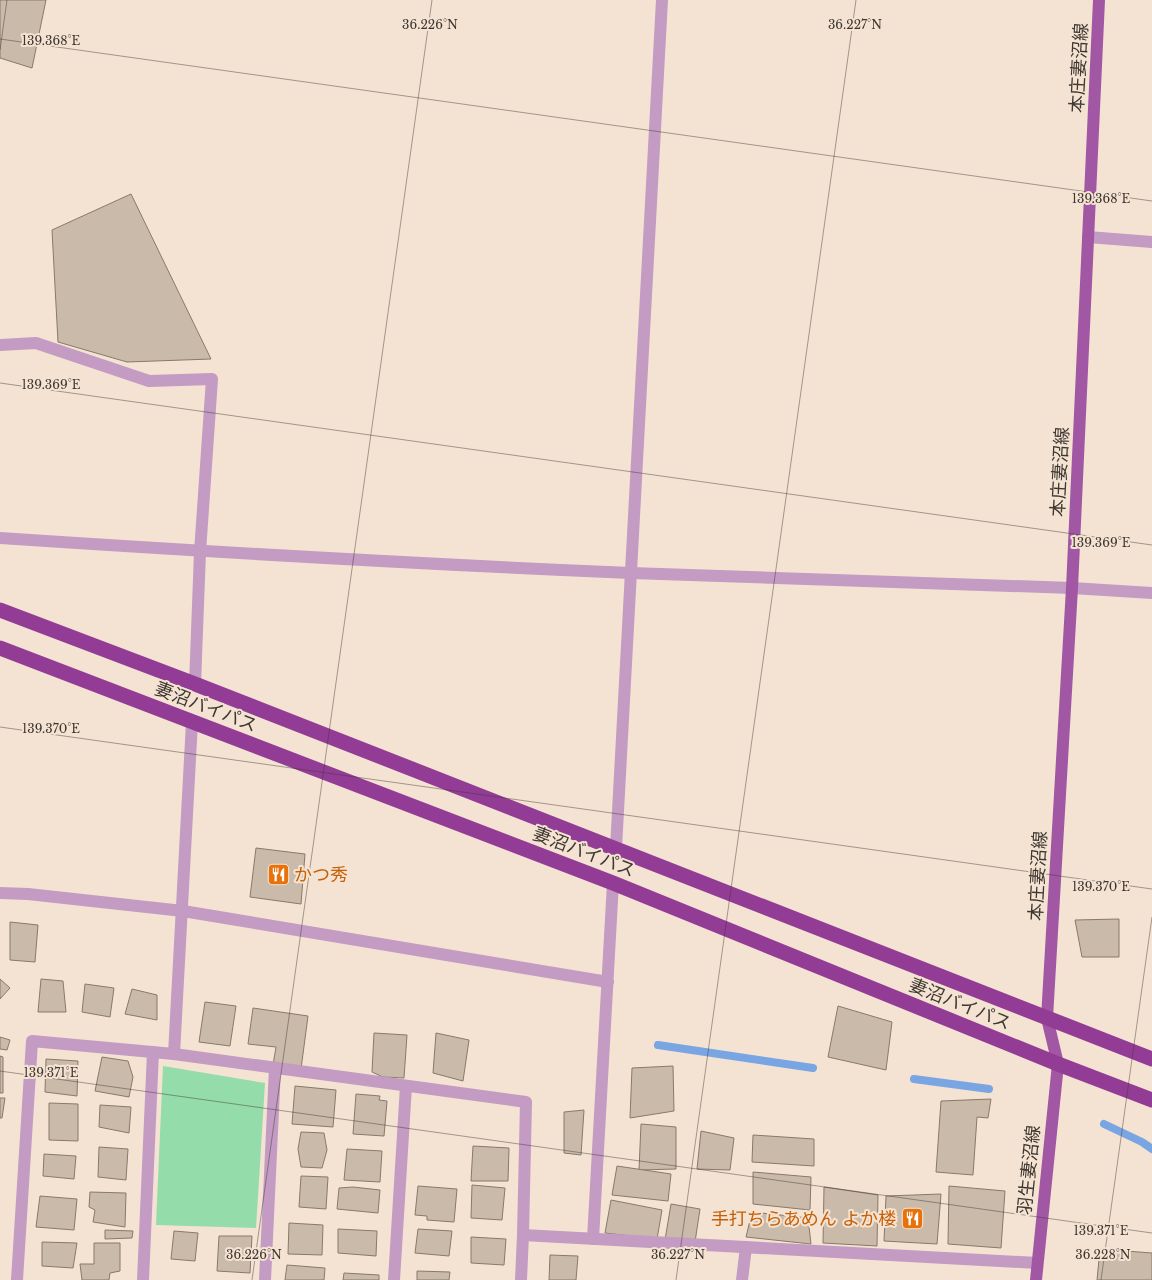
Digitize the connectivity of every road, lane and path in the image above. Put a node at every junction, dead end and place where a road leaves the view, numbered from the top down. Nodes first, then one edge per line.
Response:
1 (662, 0) edge
2 (1100, 0) edge
3 (1088, 237) junction
4 (1152, 242) edge
5 (0, 345) edge
6 (0, 538) edge
7 (200, 552) junction
8 (630, 573) junction
9 (1072, 588) junction
10 (1152, 593) edge
11 (0, 610) edge
12 (0, 648) edge
13 (195, 684) junction
14 (192, 722) junction
15 (616, 848) junction
16 (613, 883) junction
17 (0, 893) edge
18 (183, 911) junction
19 (608, 982) junction
20 (1047, 1018) junction
21 (153, 1052) junction
22 (174, 1054) junction
23 (1152, 1059) edge
24 (1058, 1064) junction
25 (275, 1068) junction
26 (406, 1086) junction
27 (1152, 1100) edge
28 (523, 1235) junction
29 (593, 1239) junction
30 (746, 1247) junction
31 (1037, 1263) junction
32 (17, 1280) edge
33 (143, 1280) edge
34 (265, 1280) edge
35 (394, 1280) edge
36 (521, 1280) edge
37 (742, 1280) edge
38 (1036, 1280) edge

1 - 8 street
2 - 3 main road, 本庄妻沼線
3 - 4 street
3 - 9 main road, 本庄妻沼線
5 - 7 street
6 - 7 street
7 - 8 street
7 - 13 street
8 - 9 street
8 - 15 street
9 - 10 street
9 - 20 main road, 本庄妻沼線
11 - 13 highway, 妻沼バイパス
12 - 14 highway, 妻沼バイパス
13 - 15 highway, 妻沼バイパス
14 - 16 highway, 妻沼バイパス
14 - 18 street
15 - 20 highway, 妻沼バイパス
16 - 19 street
16 - 24 highway, 妻沼バイパス
17 - 18 street
18 - 19 street
18 - 22 street
19 - 29 street
20 - 23 highway, 妻沼バイパス
20 - 24 main road, 本庄妻沼線
21 - 22 street
21 - 32 street
21 - 33 street
22 - 25 street
24 - 27 highway, 妻沼バイパス
24 - 31 main road, 羽生妻沼線
25 - 26 street
25 - 34 street
26 - 28 street
26 - 35 street
28 - 29 street
28 - 36 street
29 - 30 street
30 - 31 street
30 - 37 street
31 - 38 main road, 羽生妻沼線

